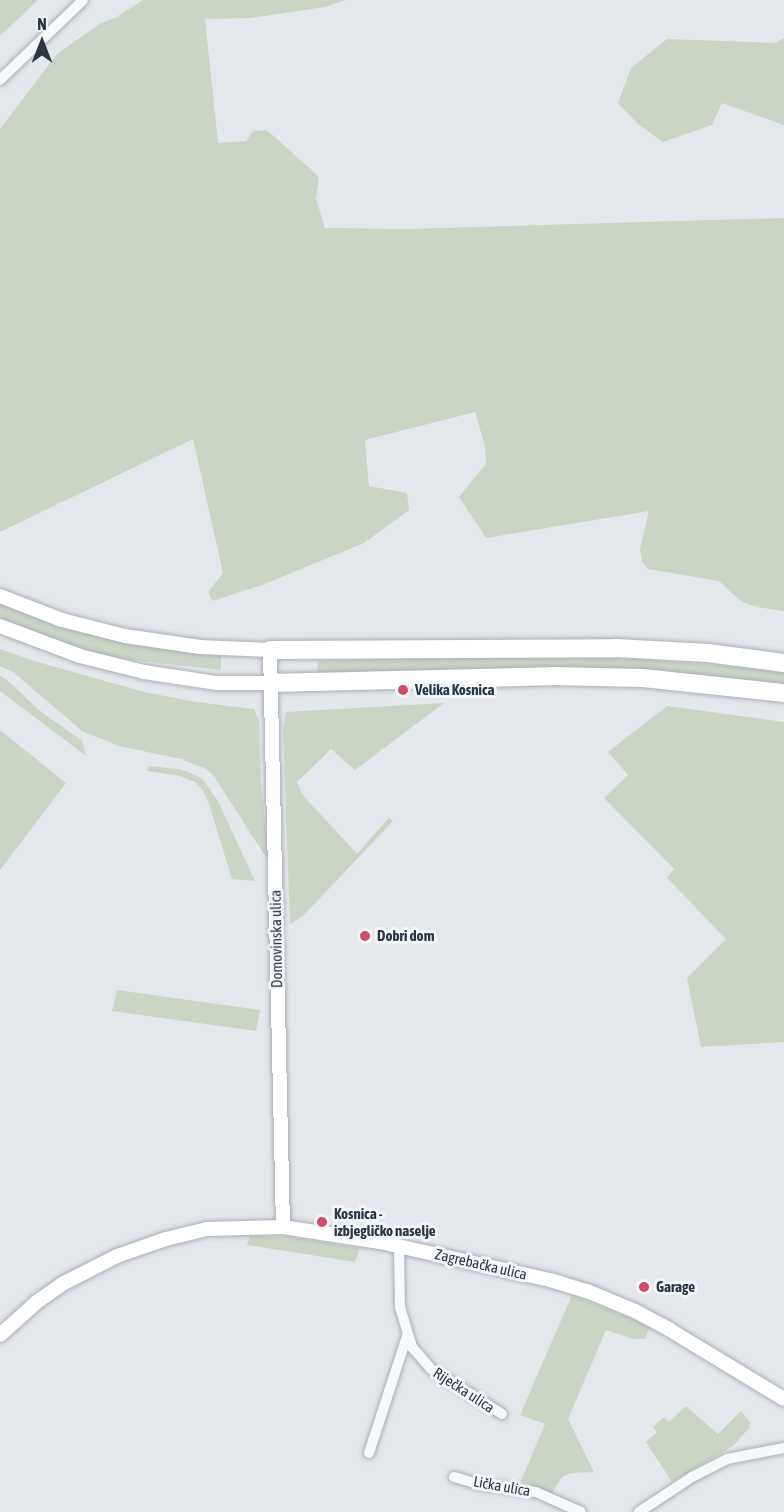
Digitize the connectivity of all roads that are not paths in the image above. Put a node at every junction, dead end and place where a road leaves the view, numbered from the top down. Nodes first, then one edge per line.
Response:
1 (83, 0) edge
2 (0, 80) edge
3 (0, 596) edge
4 (0, 626) edge
5 (270, 650) junction
6 (784, 663) edge
7 (270, 683) junction
8 (784, 693) edge
9 (283, 1227) junction
10 (399, 1246) junction
11 (0, 1335) edge
12 (407, 1336) junction
13 (784, 1399) edge
14 (502, 1414) dead end
15 (784, 1448) edge
16 (369, 1453) dead end
17 (454, 1477) dead end
18 (581, 1512) edge
19 (639, 1512) edge

1 - 2 street
3 - 5 street
4 - 7 street
5 - 6 highway
5 - 7 street, Domovinska ulica
7 - 8 highway
7 - 9 street, Domovinska ulica
9 - 10 street, Zagrebačka ulica
9 - 11 street, Zagrebačka ulica
10 - 12 street, Riječka ulica
10 - 13 street, Zagrebačka ulica
12 - 14 street, Riječka ulica
12 - 16 street, Riječka ulica
15 - 19 street
17 - 18 street, Lička ulica

